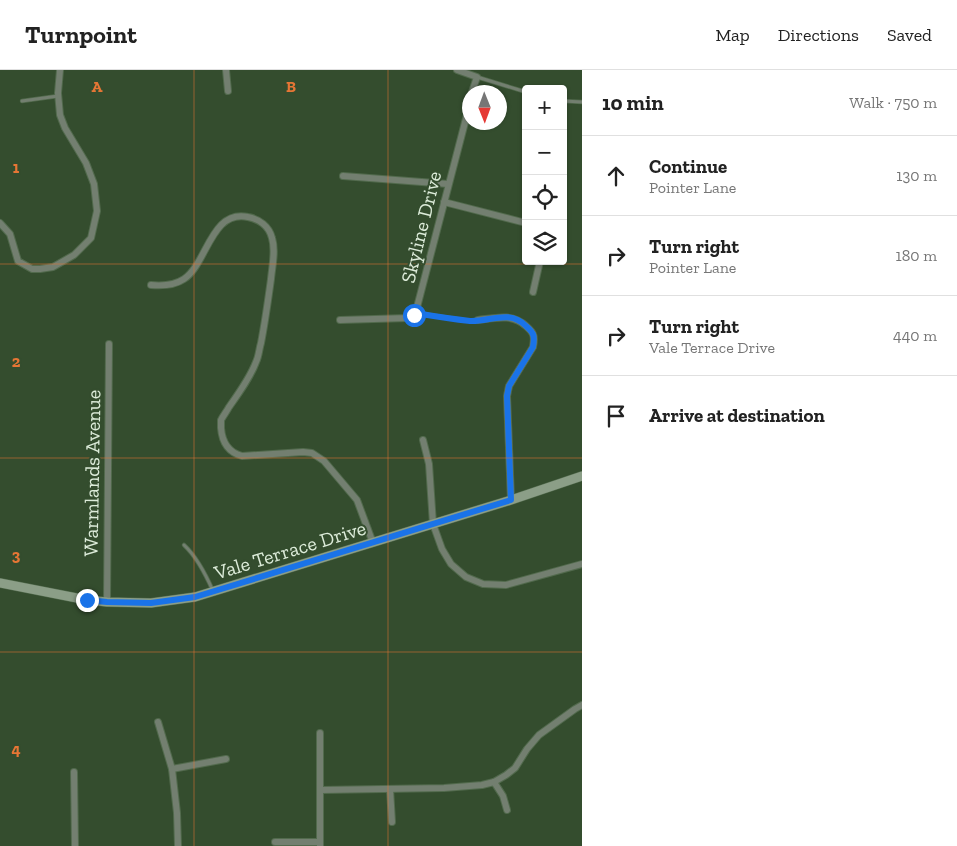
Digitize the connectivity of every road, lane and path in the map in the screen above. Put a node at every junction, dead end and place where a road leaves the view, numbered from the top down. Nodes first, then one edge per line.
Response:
1 (60, 70) edge
2 (226, 70) edge
3 (457, 70) edge
4 (476, 77) junction
5 (474, 85) edge
6 (522, 91) edge
7 (228, 92) dead end
8 (58, 96) junction
9 (22, 101) dead end
10 (567, 101) edge
11 (582, 102) edge
12 (463, 130) edge
13 (343, 176) dead end
14 (448, 184) junction
15 (444, 202) junction
16 (522, 222) edge
17 (0, 223) edge
18 (539, 265) edge
19 (151, 285) dead end
20 (533, 292) dead end
21 (415, 313) junction
22 (340, 320) dead end
23 (478, 320) joint
24 (109, 344) dead end
25 (423, 440) dead end
26 (582, 476) edge
27 (511, 500) junction
28 (433, 524) junction
29 (373, 543) junction
30 (184, 544) dead end
31 (582, 564) edge
32 (0, 582) edge
33 (213, 592) junction
34 (107, 602) junction
35 (582, 705) edge
36 (158, 722) dead end
37 (320, 733) dead end
38 (226, 759) dead end
39 (172, 769) junction
40 (74, 772) dead end
41 (494, 782) junction
42 (390, 788) junction
43 (321, 790) junction
44 (507, 810) dead end
45 (392, 822) dead end
46 (275, 842) dead end
47 (320, 844) edge
48 (75, 846) edge
49 (178, 846) edge

1 - 8 street
2 - 7 street
3 - 4 street
4 - 5 street
4 - 6 lane
8 - 9 lane
8 - 17 street
10 - 11 lane
12 - 14 street, Skyline Drive
13 - 14 street
14 - 15 street, Skyline Drive
15 - 16 street
15 - 21 street, Skyline Drive
18 - 20 street
19 - 29 street
21 - 22 street, Skyline Drive
21 - 23 lane
23 - 27 street
24 - 34 street, Warmlands Avenue
25 - 28 street
26 - 27 main road, Vale Terrace Drive
27 - 28 main road, Vale Terrace Drive
28 - 29 main road, Vale Terrace Drive
28 - 31 street
29 - 33 main road, Vale Terrace Drive
30 - 33 lane
32 - 34 main road, Vale Terrace Drive
33 - 34 main road, Vale Terrace Drive
35 - 41 street
36 - 39 street
37 - 43 street
38 - 39 street
39 - 49 street
40 - 48 street
41 - 42 street
41 - 44 street
42 - 43 street
42 - 45 street
43 - 47 street
46 - 47 street

